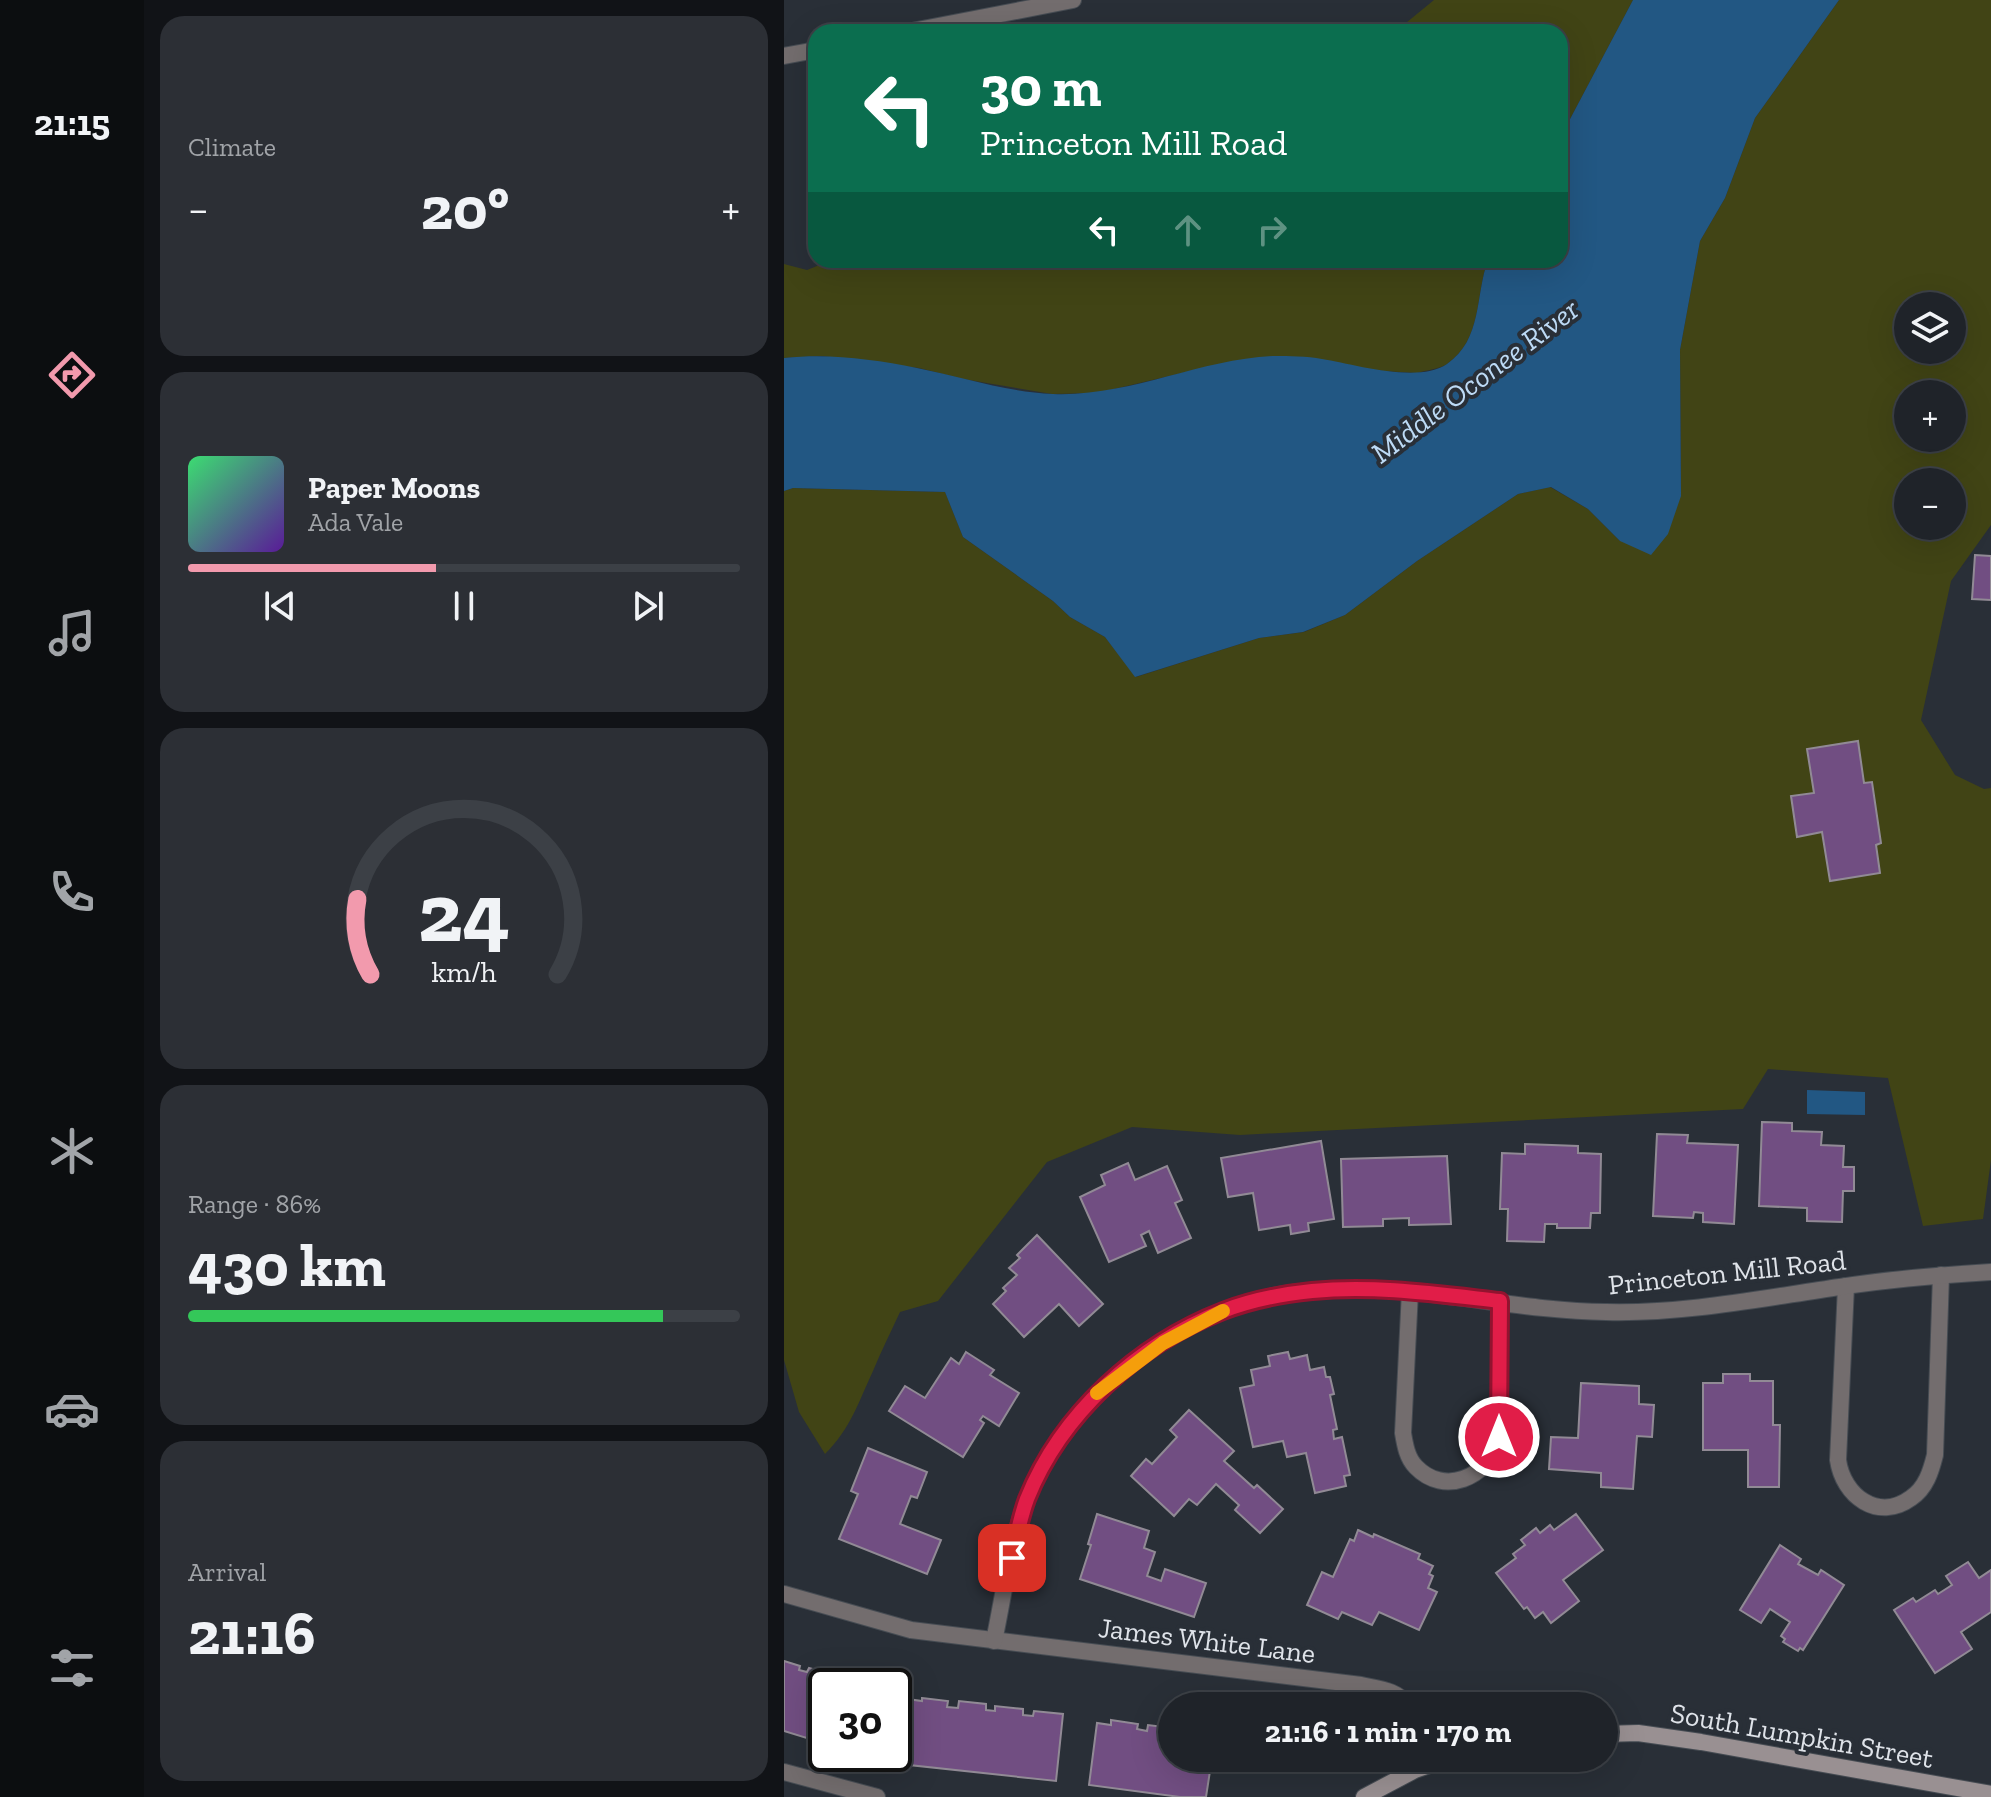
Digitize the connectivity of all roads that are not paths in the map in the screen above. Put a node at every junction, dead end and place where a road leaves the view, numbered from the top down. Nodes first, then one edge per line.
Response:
1 (1073, 0) edge
2 (948, 24) edge
3 (808, 52) edge
4 (784, 56) edge
5 (1991, 1272) edge
6 (1941, 1275) junction
7 (1846, 1286) junction
8 (1410, 1291) junction
9 (1500, 1301) junction
10 (784, 1594) edge
11 (994, 1641) junction
12 (1391, 1692) edge
13 (1618, 1734) edge
14 (784, 1772) edge
15 (1413, 1772) edge
16 (1945, 1792) edge
17 (1991, 1794) edge
18 (877, 1797) edge
19 (1364, 1797) edge

1 - 2 street
3 - 4 street
5 - 6 street, Princeton Mill Road
6 - 7 street, Princeton Mill Road
6 - 7 street
7 - 9 street, Princeton Mill Road
8 - 9 street, Princeton Mill Road
8 - 9 street
8 - 11 street, Princeton Mill Road
10 - 11 street, James White Lane
11 - 12 street, James White Lane
13 - 16 main road, South Lumpkin Street
14 - 18 street
15 - 19 main road
16 - 17 main road, South Lumpkin Street

